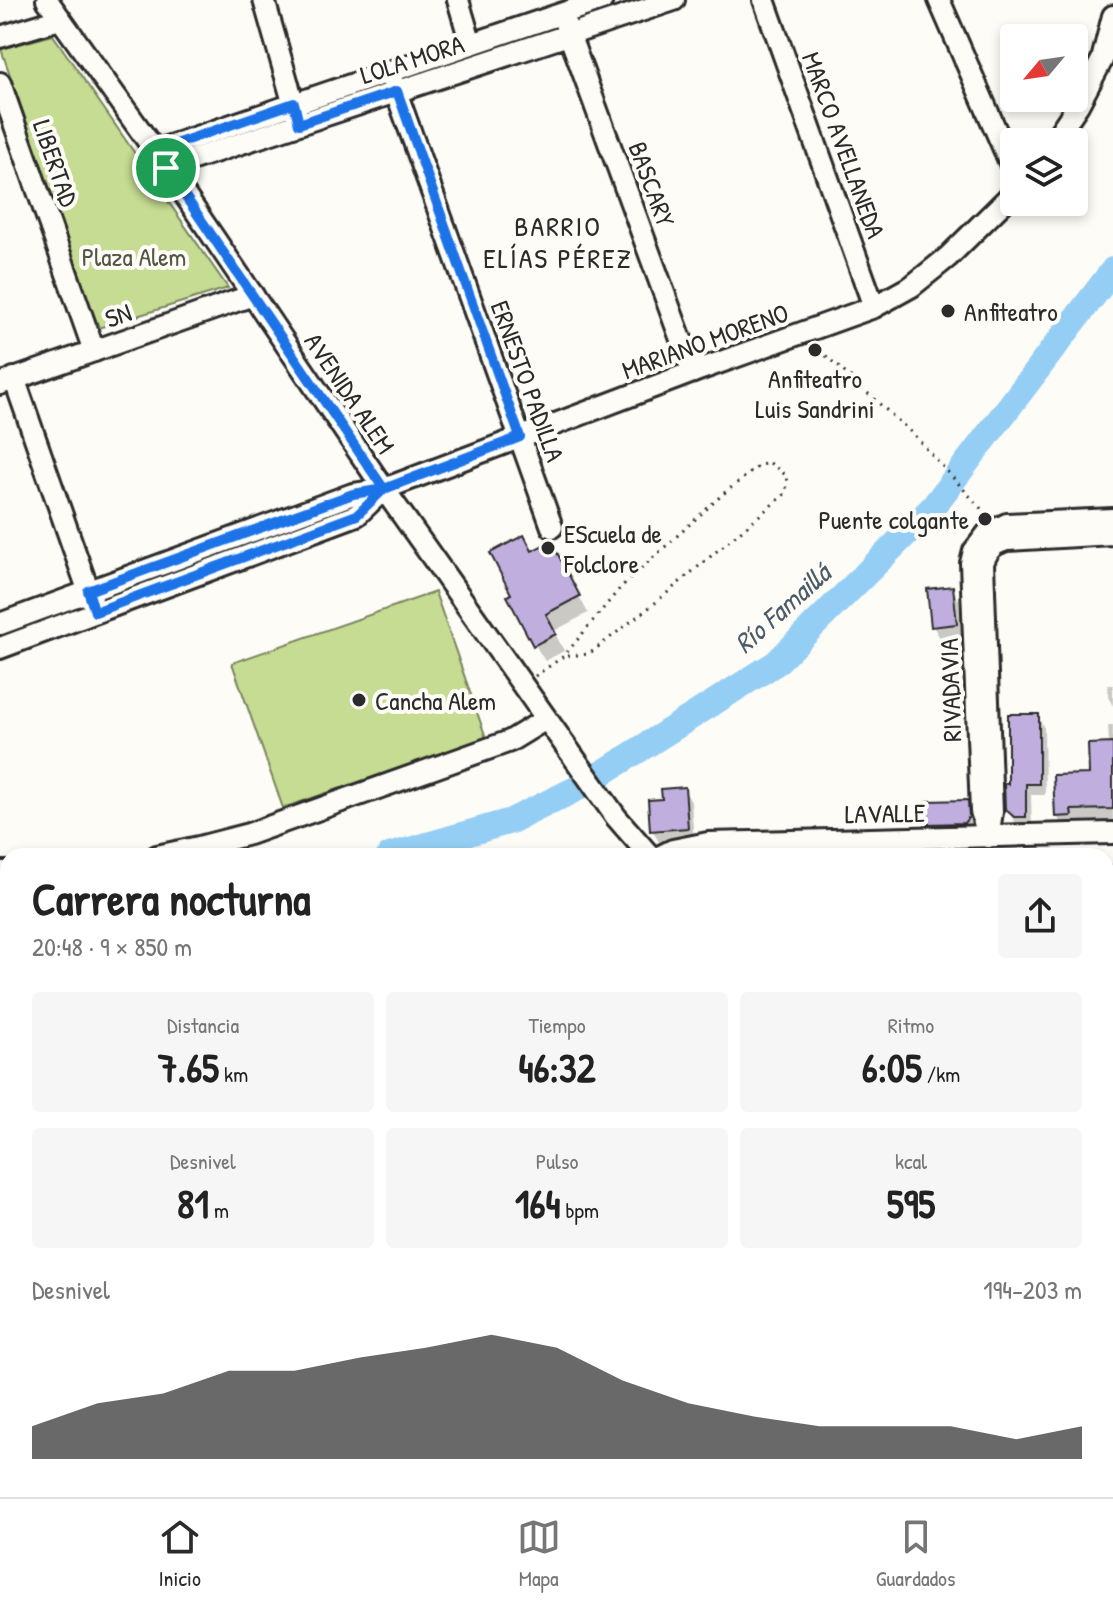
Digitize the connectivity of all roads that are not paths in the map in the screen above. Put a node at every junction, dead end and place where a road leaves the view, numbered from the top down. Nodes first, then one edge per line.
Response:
1 (47, 0) edge
2 (264, 0) edge
3 (458, 0) edge
4 (602, 0) edge
5 (674, 0) edge
6 (764, 0) edge
7 (939, 0) edge
8 (561, 14) junction
9 (1113, 16) edge
10 (60, 19) junction
11 (569, 35) junction
12 (0, 37) edge
13 (471, 44) junction
14 (389, 72) junction
15 (0, 83) edge
16 (397, 91) junction
17 (294, 103) junction
18 (299, 124) junction
19 (1062, 128) edge
20 (1000, 140) edge
21 (160, 159) junction
22 (1000, 205) edge
23 (253, 295) junction
24 (874, 307) junction
25 (94, 351) junction
26 (693, 372) junction
27 (7, 381) edge
28 (520, 437) junction
29 (384, 489) junction
30 (1113, 519) edge
31 (552, 527) dead end
32 (1113, 534) edge
33 (985, 544) junction
34 (88, 591) junction
35 (95, 612) junction
36 (0, 624) edge
37 (0, 648) edge
38 (549, 723) junction
39 (1113, 833) edge
40 (989, 846) edge
41 (194, 848) edge
42 (650, 848) edge
43 (683, 848) edge

1 - 10 street, AVENIDA ALEM
2 - 17 street
3 - 13 street
4 - 8 street, LOLA MORA
5 - 11 street, LOLA MORA
6 - 24 street, MARCO AVELLANEDA
7 - 20 street
8 - 11 street, BASCARY
8 - 13 street, LOLA MORA
9 - 19 street
10 - 12 street
10 - 21 street, AVENIDA ALEM
11 - 16 street, LOLA MORA
11 - 26 street, BASCARY
13 - 14 street, LOLA MORA
14 - 16 street, ERNESTO PADILLA
14 - 17 street, LOLA MORA
15 - 25 street, LIBERTAD
16 - 18 street, LOLA MORA
16 - 28 street, ERNESTO PADILLA
17 - 18 street
17 - 21 street, LOLA MORA
18 - 21 street, LOLA MORA
21 - 23 street, AVENIDA ALEM
22 - 24 street, MARIANO MORENO
23 - 25 street, SN
23 - 29 street, AVENIDA ALEM
24 - 26 street, MARIANO MORENO
25 - 27 street, SN
26 - 28 street, MARIANO MORENO
27 - 34 street
28 - 29 street, MARIANO MORENO
28 - 31 street, ERNESTO PADILLA
29 - 34 street, MARIANO MORENO
29 - 35 street, MARIANO MORENO
29 - 38 street, AVENIDA ALEM
30 - 33 street
32 - 33 street
33 - 40 street, RIVADAVIA
34 - 35 street
34 - 36 street, MARIANO MORENO
35 - 37 street, MARIANO MORENO
38 - 41 street
38 - 42 street, AVENIDA ALEM
39 - 40 street, LAVALLE
40 - 43 street, LAVALLE

